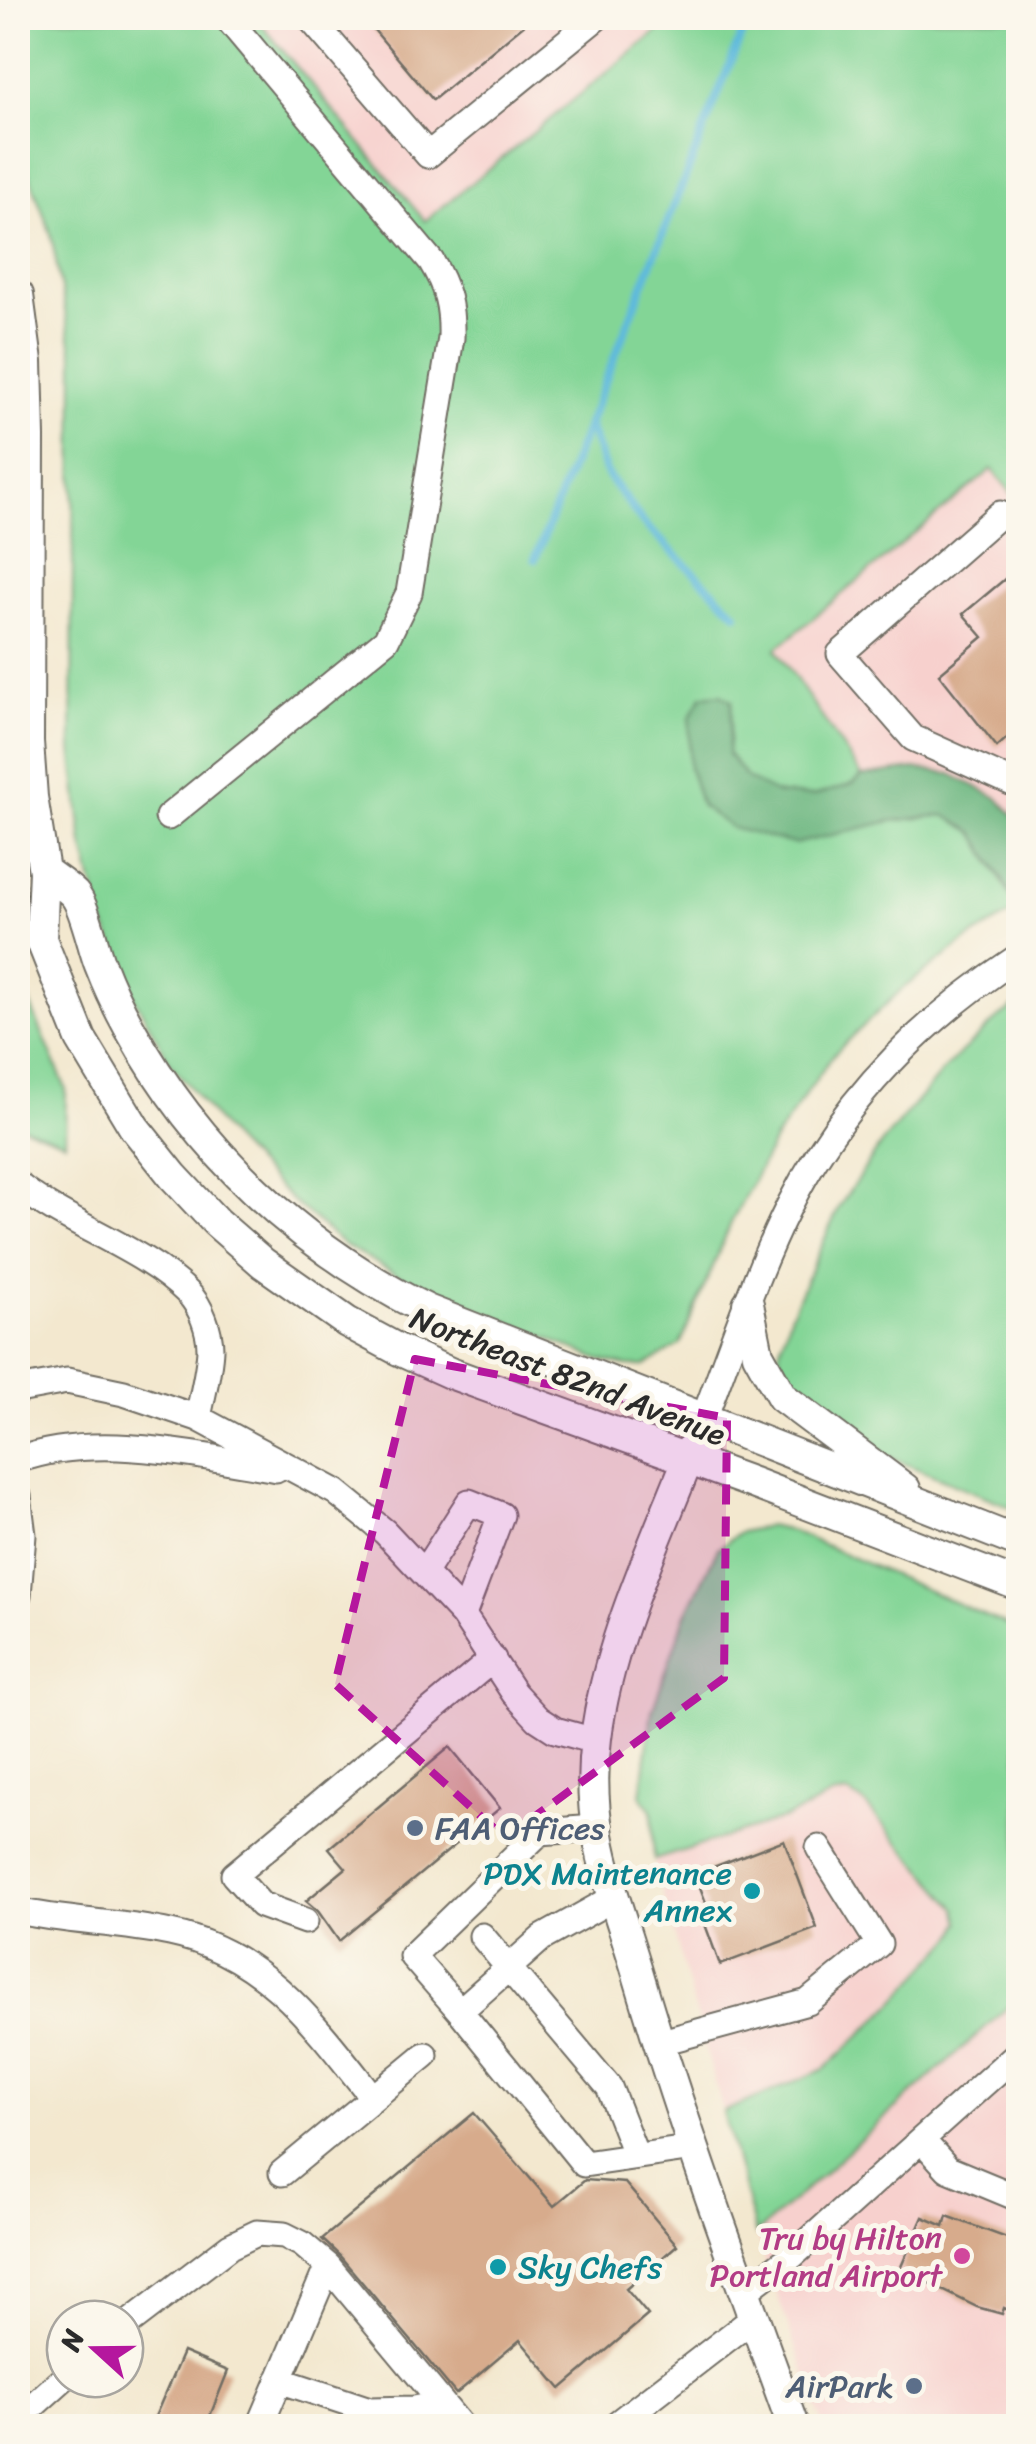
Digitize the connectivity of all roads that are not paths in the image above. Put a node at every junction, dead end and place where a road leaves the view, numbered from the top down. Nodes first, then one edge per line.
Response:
1 (227, 18) edge
2 (310, 18) edge
3 (585, 21) edge
4 (18, 294) edge
5 (1000, 514) dead end
6 (1017, 785) edge
7 (168, 817) dead end
8 (44, 871) junction
9 (1018, 957) edge
10 (18, 1185) edge
11 (748, 1304) junction
12 (18, 1390) edge
13 (198, 1418) junction
14 (704, 1418) junction
15 (18, 1460) edge
16 (688, 1461) junction
17 (305, 1474) junction
18 (18, 1496) edge
19 (927, 1507) junction
20 (1018, 1542) edge
21 (424, 1572) junction
22 (1018, 1586) edge
23 (18, 1595) edge
24 (462, 1615) junction
25 (492, 1659) junction
26 (595, 1741) junction
27 (596, 1828) junction
28 (819, 1848) dead end
29 (612, 1899) junction
30 (18, 1911) edge
31 (305, 1921) dead end
32 (482, 1936) dead end
33 (508, 1969) junction
34 (460, 2011) junction
35 (658, 2043) junction
36 (1018, 2053) edge
37 (426, 2055) dead end
38 (373, 2098) junction
39 (922, 2140) junction
40 (694, 2148) junction
41 (636, 2156) junction
42 (282, 2173) dead end
43 (1018, 2198) edge
44 (328, 2266) junction
45 (749, 2305) junction
46 (145, 2311) edge
47 (280, 2380) junction
48 (45, 2395) edge
49 (442, 2404) junction
50 (18, 2420) edge
51 (260, 2426) edge
52 (461, 2426) edge
53 (614, 2426) edge
54 (793, 2426) edge

1 - 7 street
2 - 3 street
4 - 8 main road, Northeast 82nd Avenue
5 - 6 street
8 - 14 main road, Northeast 82nd Avenue
8 - 16 main road, Northeast 82nd Avenue
9 - 11 street
10 - 13 street
11 - 14 street
11 - 19 main road
12 - 13 street
13 - 17 street
14 - 16 main road
14 - 19 main road, Northeast 82nd Avenue
15 - 17 street
16 - 22 main road, Northeast 82nd Avenue
16 - 26 main road
17 - 21 street
18 - 23 street
19 - 20 main road, Northeast 82nd Avenue
21 - 24 street
21 - 24 street
24 - 25 street
25 - 26 street
25 - 31 street
26 - 27 main road
27 - 29 main road
27 - 34 street
28 - 35 street
29 - 33 street
29 - 35 main road
30 - 38 street
32 - 33 street
33 - 34 street
33 - 41 street
34 - 41 street
35 - 40 main road
36 - 39 street
37 - 38 street
38 - 42 street
39 - 43 street
39 - 45 street
40 - 41 street
40 - 45 main road
44 - 46 street
44 - 47 street
44 - 49 street
45 - 53 street
45 - 54 main road
47 - 49 street
47 - 51 street
48 - 50 street
49 - 52 street

